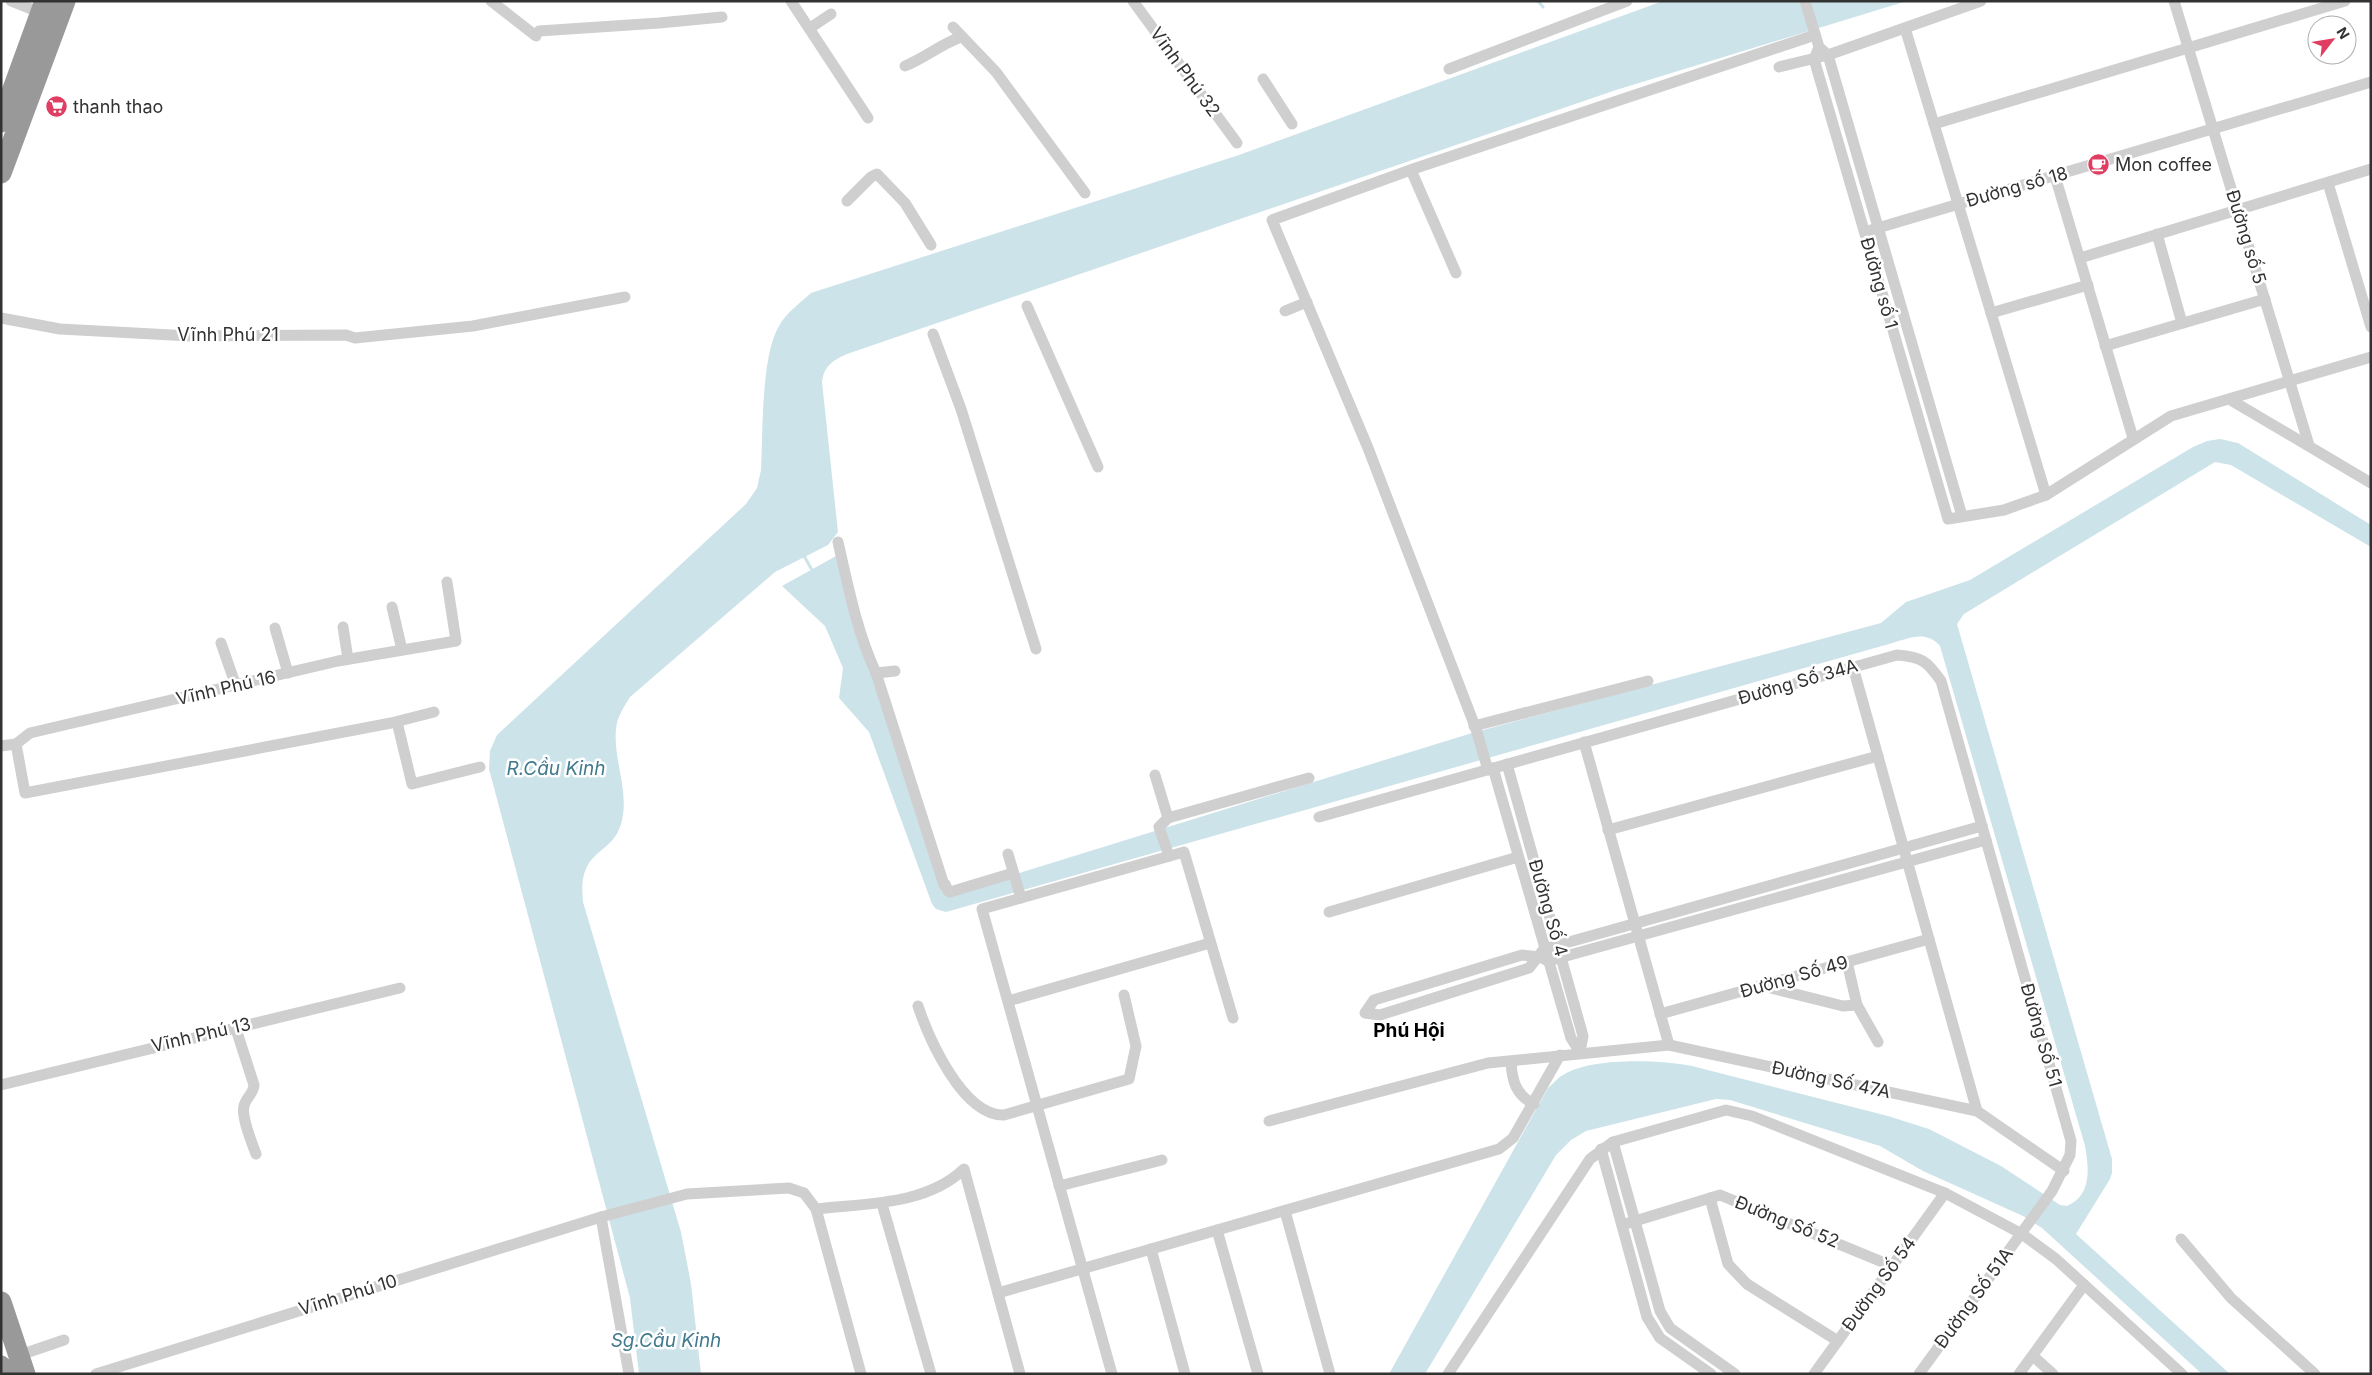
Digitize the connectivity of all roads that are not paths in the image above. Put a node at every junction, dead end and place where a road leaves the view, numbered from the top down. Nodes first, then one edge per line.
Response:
1 (11, 1) edge
2 (65, 1) edge
3 (491, 1) edge
4 (791, 1) edge
5 (1133, 1) edge
6 (1627, 1) edge
7 (1805, 1) edge
8 (1981, 1) edge
9 (2174, 1) edge
10 (2345, 1) edge
11 (43, 7) edge
12 (831, 14) dead end
13 (722, 17) dead end
14 (953, 27) dead end
15 (810, 28) junction
16 (1905, 28) junction
17 (1814, 31) junction
18 (962, 36) junction
19 (2188, 48) junction
20 (1824, 51) junction
21 (1814, 59) junction
22 (905, 66) dead end
23 (1779, 67) dead end
24 (1449, 69) dead end
25 (1263, 80) dead end
26 (2371, 82) edge
27 (6, 93) edge
28 (868, 118) dead end
29 (1, 122) edge
30 (1292, 124) dead end
31 (1934, 124) junction
32 (2213, 129) junction
33 (1237, 143) dead end
34 (2371, 169) edge
35 (1411, 170) junction
36 (1, 173) edge
37 (2055, 176) junction
38 (2328, 182) junction
39 (1085, 193) dead end
40 (847, 201) dead end
41 (1958, 204) junction
42 (2237, 210) junction
43 (1878, 228) junction
44 (1865, 232) junction
45 (2157, 234) junction
46 (931, 245) dead end
47 (2080, 258) junction
48 (1456, 273) dead end
49 (2088, 285) junction
50 (625, 297) dead end
51 (2265, 299) junction
52 (1307, 302) junction
53 (1026, 306) dead end
54 (1285, 311) dead end
55 (1991, 314) junction
56 (1, 318) edge
57 (2182, 323) junction
58 (2371, 327) edge
59 (933, 334) dead end
60 (2105, 346) junction
61 (2371, 357) edge
62 (2290, 381) junction
63 (2229, 399) junction
64 (2133, 438) junction
65 (2309, 445) junction
66 (1098, 467) dead end
67 (2371, 483) edge
68 (2046, 494) junction
69 (1962, 516) junction
70 (838, 542) dead end
71 (447, 582) dead end
72 (392, 606) dead end
73 (342, 627) dead end
74 (275, 628) dead end
75 (221, 643) dead end
76 (1036, 649) dead end
77 (402, 650) junction
78 (348, 659) junction
79 (1853, 667) junction
80 (895, 672) dead end
81 (288, 673) junction
82 (876, 673) junction
83 (1648, 681) dead end
84 (236, 686) junction
85 (434, 712) dead end
86 (397, 722) junction
87 (1475, 728) junction
88 (1584, 742) junction
89 (16, 744) junction
90 (1, 746) edge
91 (1878, 756) junction
92 (1506, 764) junction
93 (1489, 766) junction
94 (480, 767) dead end
95 (1155, 774) dead end
96 (1309, 778) dead end
97 (1318, 817) dead end
98 (1168, 818) junction
99 (1982, 826) junction
100 (1608, 830) junction
101 (1986, 840) junction
102 (1904, 848) junction
103 (1008, 854) dead end
104 (1168, 854) junction
105 (1518, 857) junction
106 (1907, 861) junction
107 (1013, 874) junction
108 (1021, 896) junction
109 (1329, 912) dead end
110 (1634, 923) junction
111 (1638, 936) junction
112 (1929, 939) junction
113 (1210, 943) junction
114 (1558, 945) junction
115 (1544, 956) junction
116 (1562, 958) junction
117 (1847, 962) junction
118 (1761, 986) junction
119 (400, 988) dead end
120 (1124, 996) dead end
121 (1008, 1001) junction
122 (1857, 1005) junction
123 (918, 1006) dead end
124 (1660, 1014) junction
125 (1233, 1018) dead end
126 (235, 1026) junction
127 (1878, 1042) dead end
128 (1668, 1045) junction
129 (1580, 1052) junction
130 (1560, 1055) junction
131 (1511, 1062) junction
132 (1, 1084) edge
133 (1534, 1104) junction
134 (1037, 1106) junction
135 (1977, 1111) junction
136 (1269, 1121) dead end
137 (1613, 1142) junction
138 (1601, 1149) junction
139 (256, 1154) dead end
140 (1162, 1160) dead end
141 (2064, 1170) junction
142 (1059, 1186) junction
143 (1945, 1194) junction
144 (1710, 1198) junction
145 (882, 1204) junction
146 (816, 1209) junction
147 (1285, 1211) junction
148 (605, 1216) junction
149 (1635, 1221) junction
150 (2030, 1223) joint
151 (1622, 1225) junction
152 (1217, 1230) junction
153 (2022, 1234) junction
154 (2180, 1239) dead end
155 (1151, 1249) junction
156 (1892, 1266) junction
157 (1082, 1268) junction
158 (2084, 1285) junction
159 (998, 1292) junction
160 (1, 1302) edge
161 (64, 1340) dead end
162 (1838, 1341) junction
163 (2033, 1356) junction
164 (22, 1364) edge
165 (1, 1366) edge
166 (4, 1374) edge
167 (96, 1374) edge
168 (629, 1374) edge
169 (861, 1374) edge
170 (931, 1374) edge
171 (1020, 1374) edge
172 (1112, 1374) edge
173 (1186, 1374) edge
174 (1258, 1374) edge
175 (1330, 1374) edge
176 (1448, 1374) edge
177 (1711, 1374) edge
178 (1735, 1374) edge
179 (1814, 1374) edge
180 (1919, 1374) edge
181 (2019, 1374) edge
182 (2053, 1374) edge
183 (2182, 1374) edge
184 (2315, 1374) edge

1 - 11 street
2 - 36 highway
3 - 13 street
4 - 15 street
5 - 33 street, Vĩnh Phú 32
6 - 24 street
7 - 17 street, Đường số 1
8 - 16 street
9 - 19 street, Đường số 5
10 - 19 street
11 - 27 highway
12 - 15 street
14 - 18 street
15 - 28 street
16 - 20 street
16 - 31 street
17 - 20 street, Đường số 1
17 - 35 street
18 - 22 street
18 - 39 street
19 - 31 street
19 - 32 street, Đường số 5
20 - 21 street
20 - 43 street, Đường số 1
21 - 23 street
21 - 44 street, Đường số 1
25 - 30 street
26 - 32 street, Đường số 18
27 - 29 highway
31 - 41 street
32 - 37 street, Đường số 18
32 - 42 street, Đường số 5
34 - 38 street
35 - 48 street
35 - 52 street
37 - 41 street, Đường số 18
37 - 47 street
38 - 42 street
38 - 58 street
40 - 46 street
41 - 43 street, Đường số 18
41 - 55 street
42 - 45 street
42 - 51 street, Đường số 5
43 - 44 street, Đường số 18
43 - 69 street, Đường số 1
44 - 69 street, Đường số 1
45 - 47 street
45 - 57 street
47 - 49 street
49 - 55 street
49 - 60 street
50 - 56 street, Vĩnh Phú 21
51 - 57 street
51 - 62 street, Đường số 5
52 - 54 street
52 - 87 street
53 - 66 street
55 - 68 street
57 - 60 street
59 - 76 street
60 - 64 street
61 - 62 street
62 - 63 street
62 - 65 street, Đường số 5
63 - 64 street
63 - 65 street
64 - 68 street
65 - 67 street
68 - 69 street
70 - 82 street
71 - 77 street, Vĩnh Phú 16
72 - 77 street
73 - 78 street
74 - 81 street
75 - 84 street
77 - 78 street, Vĩnh Phú 16
78 - 81 street, Vĩnh Phú 16
79 - 88 street, Đường Số 34A
79 - 91 street
79 - 99 street, Đường Số 34A
80 - 82 street
81 - 84 street, Vĩnh Phú 16
82 - 107 street
83 - 87 street
84 - 89 street, Vĩnh Phú 16
85 - 86 street
86 - 89 street
86 - 94 street
87 - 93 street
88 - 92 street, Đường Số 34A
88 - 100 street
89 - 90 street, Vĩnh Phú 16
91 - 100 street
91 - 102 street
92 - 93 street, Đường Số 34A
92 - 114 street, Đường Số 4
93 - 97 street, Đường Số 34A
93 - 105 street
95 - 98 street
96 - 98 street
98 - 104 street
99 - 101 street, Đường Số 34A
99 - 102 street
100 - 110 street
101 - 106 street
101 - 141 street, Đường Số 51
102 - 106 street
102 - 110 street
103 - 107 street
104 - 108 street
104 - 113 street
105 - 109 street
105 - 115 street
106 - 111 street
106 - 112 street
107 - 108 street
108 - 121 street
110 - 111 street
110 - 114 street
111 - 116 street
111 - 124 street
112 - 117 street, Đường Số 49
112 - 135 street
113 - 121 street
113 - 125 street
114 - 115 street
114 - 116 street, Đường Số 4
115 - 115 street
115 - 116 street
115 - 129 street
116 - 129 street, Đường Số 4
117 - 118 street, Đường Số 49
117 - 122 street
118 - 122 street
118 - 124 street, Đường Số 49
119 - 126 street, Vĩnh Phú 13
120 - 134 street
121 - 134 street
122 - 127 street
123 - 134 street
124 - 128 street
126 - 132 street, Vĩnh Phú 13
126 - 139 street
128 - 129 street, Đường Số 47A
128 - 135 street, Đường Số 47A
129 - 130 street, Đường Số 47A
130 - 131 street, Đường Số 47A
130 - 133 street
131 - 133 street
131 - 136 street, Đường Số 47A
133 - 147 street
134 - 142 street
135 - 141 street, Đường Số 47A
137 - 138 street
137 - 143 street
137 - 149 street
138 - 151 street
138 - 176 street
140 - 142 street
141 - 150 street, Đường Số 51
142 - 157 street
143 - 153 street
143 - 156 street, Đường Số 54
144 - 149 street, Đường Số 52
144 - 156 street, Đường Số 52
144 - 162 street
145 - 146 street
145 - 159 street
145 - 170 street
146 - 148 street, Vĩnh Phú 10
146 - 169 street
147 - 152 street
147 - 175 street
148 - 167 street, Vĩnh Phú 10
148 - 168 street
149 - 151 street, Đường Số 52
149 - 178 street
150 - 153 street, Đường Số 51A
151 - 177 street
152 - 155 street
152 - 174 street
153 - 158 street
153 - 180 street, Đường Số 51A
154 - 184 street
155 - 157 street
155 - 173 street
156 - 162 street, Đường Số 54
157 - 159 street
157 - 172 street
158 - 163 street
158 - 183 street
159 - 171 street
160 - 164 highway
161 - 164 street
162 - 179 street, Đường Số 54
163 - 181 street
163 - 182 street
165 - 166 highway

